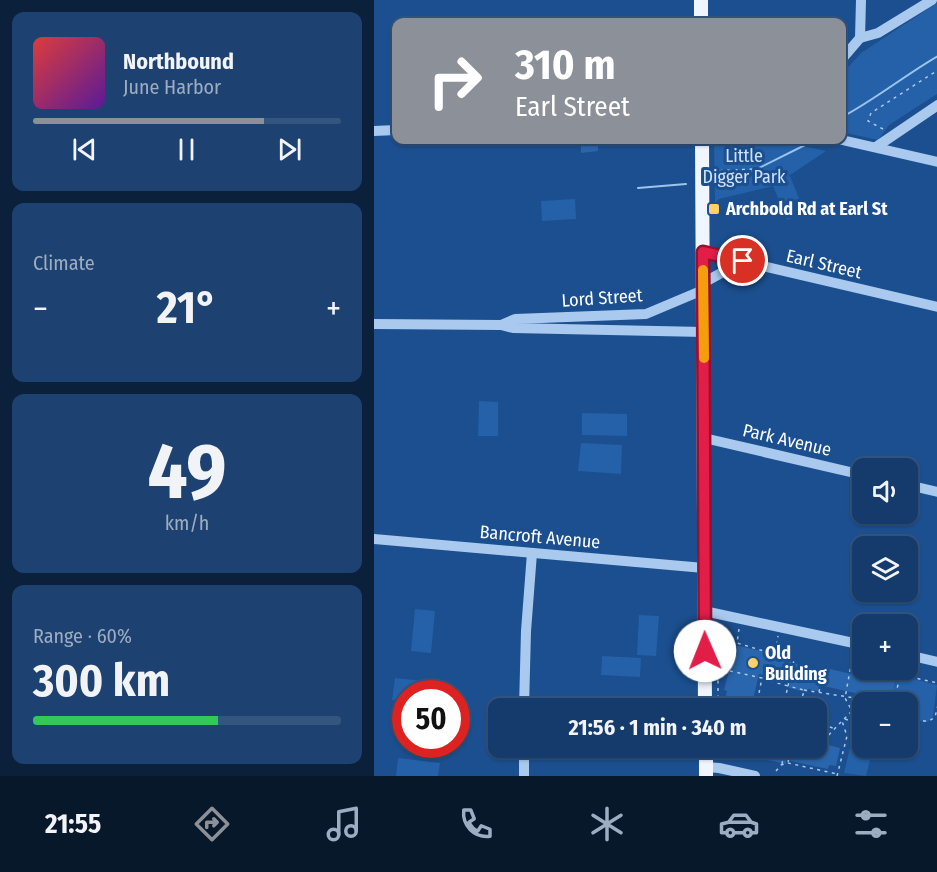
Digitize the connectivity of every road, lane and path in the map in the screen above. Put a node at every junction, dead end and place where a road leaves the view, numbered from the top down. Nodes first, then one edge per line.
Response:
1 (701, 0) edge
2 (861, 0) edge
3 (932, 0) edge
4 (701, 18) edge
5 (860, 38) junction
6 (846, 54) edge
7 (938, 70) edge
8 (938, 105) edge
9 (392, 130) edge
10 (374, 131) edge
11 (893, 135) junction
12 (846, 141) edge
13 (702, 144) edge
14 (876, 147) junction
15 (938, 162) edge
16 (755, 169) dead end
17 (702, 171) junction
18 (703, 252) junction
19 (743, 261) junction
20 (703, 287) junction
21 (938, 308) edge
22 (374, 324) edge
23 (501, 325) junction
24 (704, 332) junction
25 (704, 438) junction
26 (852, 472) edge
27 (918, 487) edge
28 (938, 492) edge
29 (374, 539) edge
30 (532, 553) junction
31 (704, 568) junction
32 (704, 611) junction
33 (739, 627) dead end
34 (718, 628) dead end
35 (778, 636) dead end
36 (852, 643) edge
37 (774, 653) junction
38 (918, 657) edge
39 (852, 659) edge
40 (938, 662) edge
41 (851, 664) joint
42 (824, 668) dead end
43 (730, 671) dead end
44 (762, 678) junction
45 (918, 679) edge
46 (938, 683) edge
47 (788, 686) junction
48 (803, 690) junction
49 (818, 693) junction
50 (845, 696) junction
51 (852, 697) edge
52 (524, 698) edge
53 (706, 698) edge
54 (718, 698) edge
55 (758, 698) edge
56 (786, 698) edge
57 (801, 698) edge
58 (938, 705) edge
59 (851, 708) joint
60 (844, 720) junction
61 (918, 721) edge
62 (852, 722) edge
63 (827, 726) edge
64 (835, 729) junction
65 (827, 737) edge
66 (524, 758) edge
67 (783, 758) edge
68 (789, 758) edge
69 (788, 763) junction
70 (782, 765) junction
71 (776, 771) dead end
72 (706, 772) edge
73 (837, 775) edge
74 (524, 776) edge
75 (755, 776) edge

1 - 4 main road
2 - 5 street
3 - 5 street
5 - 6 street
7 - 11 path
8 - 11 street
9 - 10 street
11 - 14 street
12 - 14 street
13 - 17 main road
14 - 15 street
16 - 17 path
17 - 18 main road
18 - 19 street, Earl Street
18 - 20 main road
19 - 20 street, Lord Street
19 - 21 street, Earl Street
20 - 23 street, Lord Street
20 - 24 main road
22 - 23 street, Lord Street
23 - 24 street, Lord Street
24 - 25 main road
25 - 26 street, Park Avenue
25 - 31 main road
27 - 28 street
29 - 30 street, Bancroft Avenue
30 - 31 street, Bancroft Avenue
30 - 52 street
31 - 32 main road
32 - 36 street
32 - 53 main road
33 - 37 path
34 - 54 path
35 - 37 path
37 - 47 path
38 - 40 street
39 - 41 path
41 - 50 path
42 - 49 path
43 - 44 path
44 - 47 path
44 - 55 path
45 - 46 path
47 - 48 path
47 - 56 path
48 - 49 path
48 - 57 path
49 - 50 path
50 - 51 path
50 - 59 path
58 - 61 path
59 - 60 path
60 - 62 path
60 - 64 path
60 - 73 path
63 - 64 path
64 - 65 path
66 - 74 street
67 - 70 path
68 - 69 path
69 - 70 path
69 - 73 path
70 - 71 path
72 - 75 street

